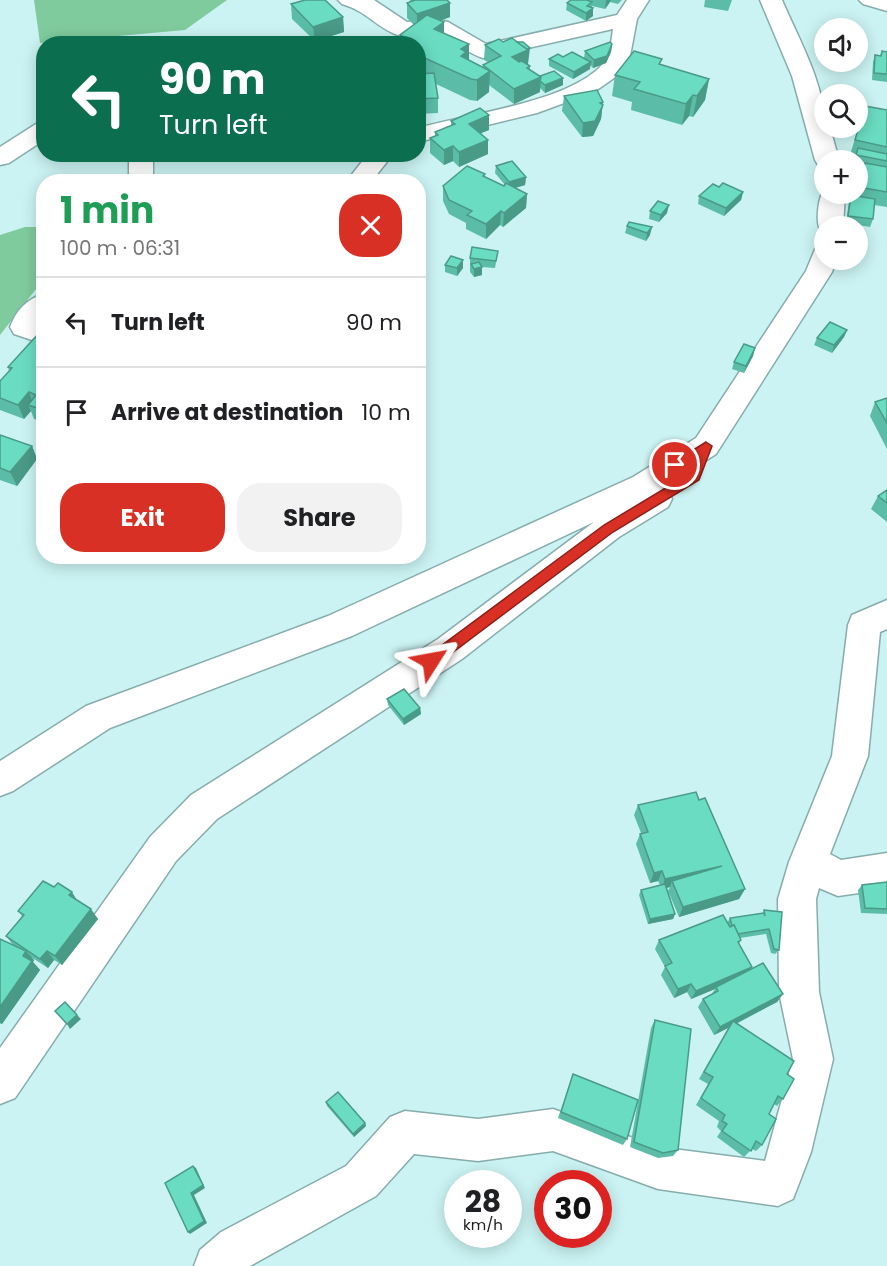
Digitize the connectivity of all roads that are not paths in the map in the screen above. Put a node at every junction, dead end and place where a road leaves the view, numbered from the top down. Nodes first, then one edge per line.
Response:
1 (350, 0) edge
2 (638, 0) edge
3 (771, 0) edge
4 (870, 0) edge
5 (887, 5) edge
6 (626, 20) junction
7 (426, 133) edge
8 (36, 134) edge
9 (824, 150) edge
10 (0, 158) edge
11 (374, 162) edge
12 (365, 174) edge
13 (820, 270) edge
14 (36, 310) edge
15 (36, 331) edge
16 (706, 446) junction
17 (887, 613) edge
18 (0, 780) edge
19 (808, 862) junction
20 (887, 871) edge
21 (0, 1083) edge
22 (216, 1266) edge

1 - 6 street
2 - 6 street
3 - 9 street
4 - 5 street
6 - 7 street
8 - 10 street
11 - 12 street
13 - 16 street
14 - 15 street
16 - 18 street
16 - 21 street
17 - 19 street
19 - 20 street
19 - 22 street

